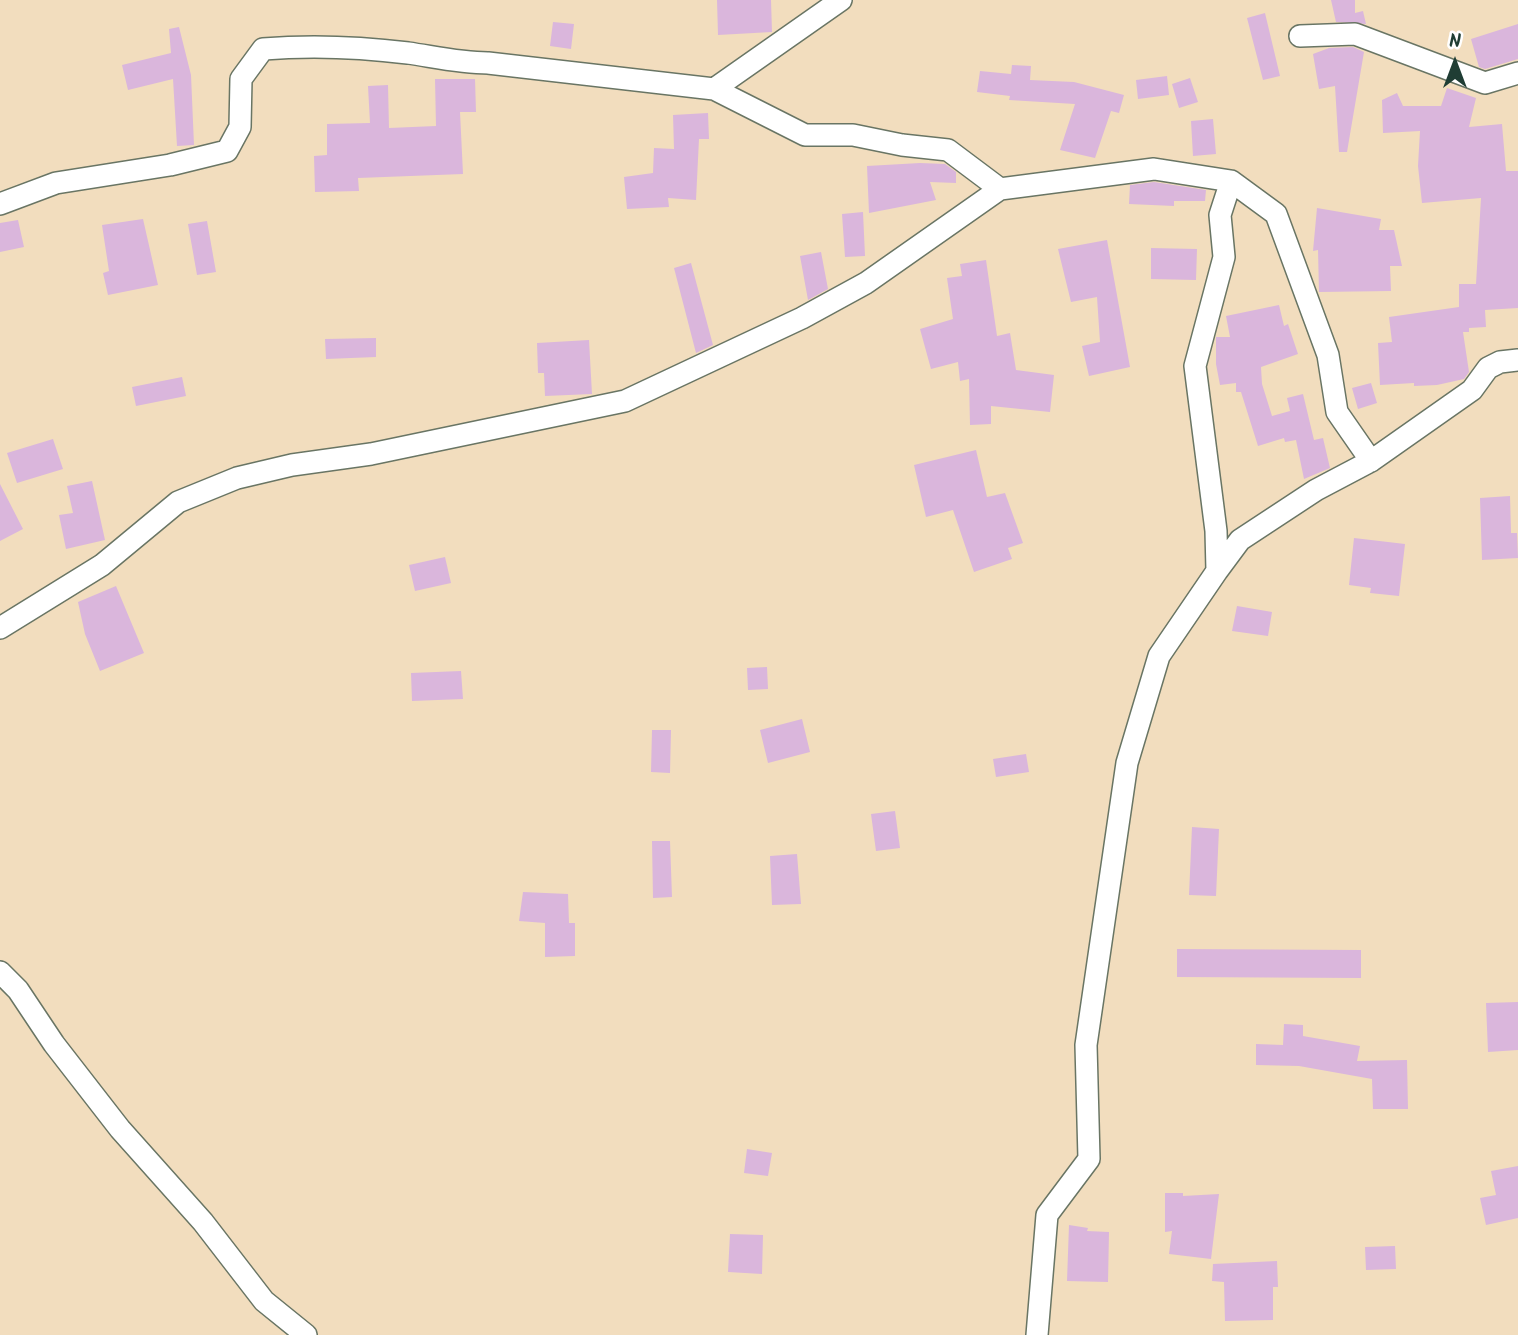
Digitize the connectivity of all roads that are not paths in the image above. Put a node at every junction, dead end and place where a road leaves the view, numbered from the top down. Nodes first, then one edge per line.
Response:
1 (841, 0) edge
2 (1300, 36) dead end
3 (1518, 73) edge
4 (714, 89) junction
5 (1231, 181) junction
6 (1000, 189) junction
7 (0, 204) edge
8 (1518, 360) edge
9 (1371, 461) junction
10 (1217, 571) junction
11 (0, 628) edge
12 (0, 972) edge
13 (306, 1335) edge
14 (1037, 1335) edge

1 - 4 street
2 - 3 street
4 - 6 street
4 - 7 street
5 - 6 street
5 - 9 street
5 - 10 street
6 - 11 street
8 - 9 street
9 - 10 street
10 - 14 street
12 - 13 street

